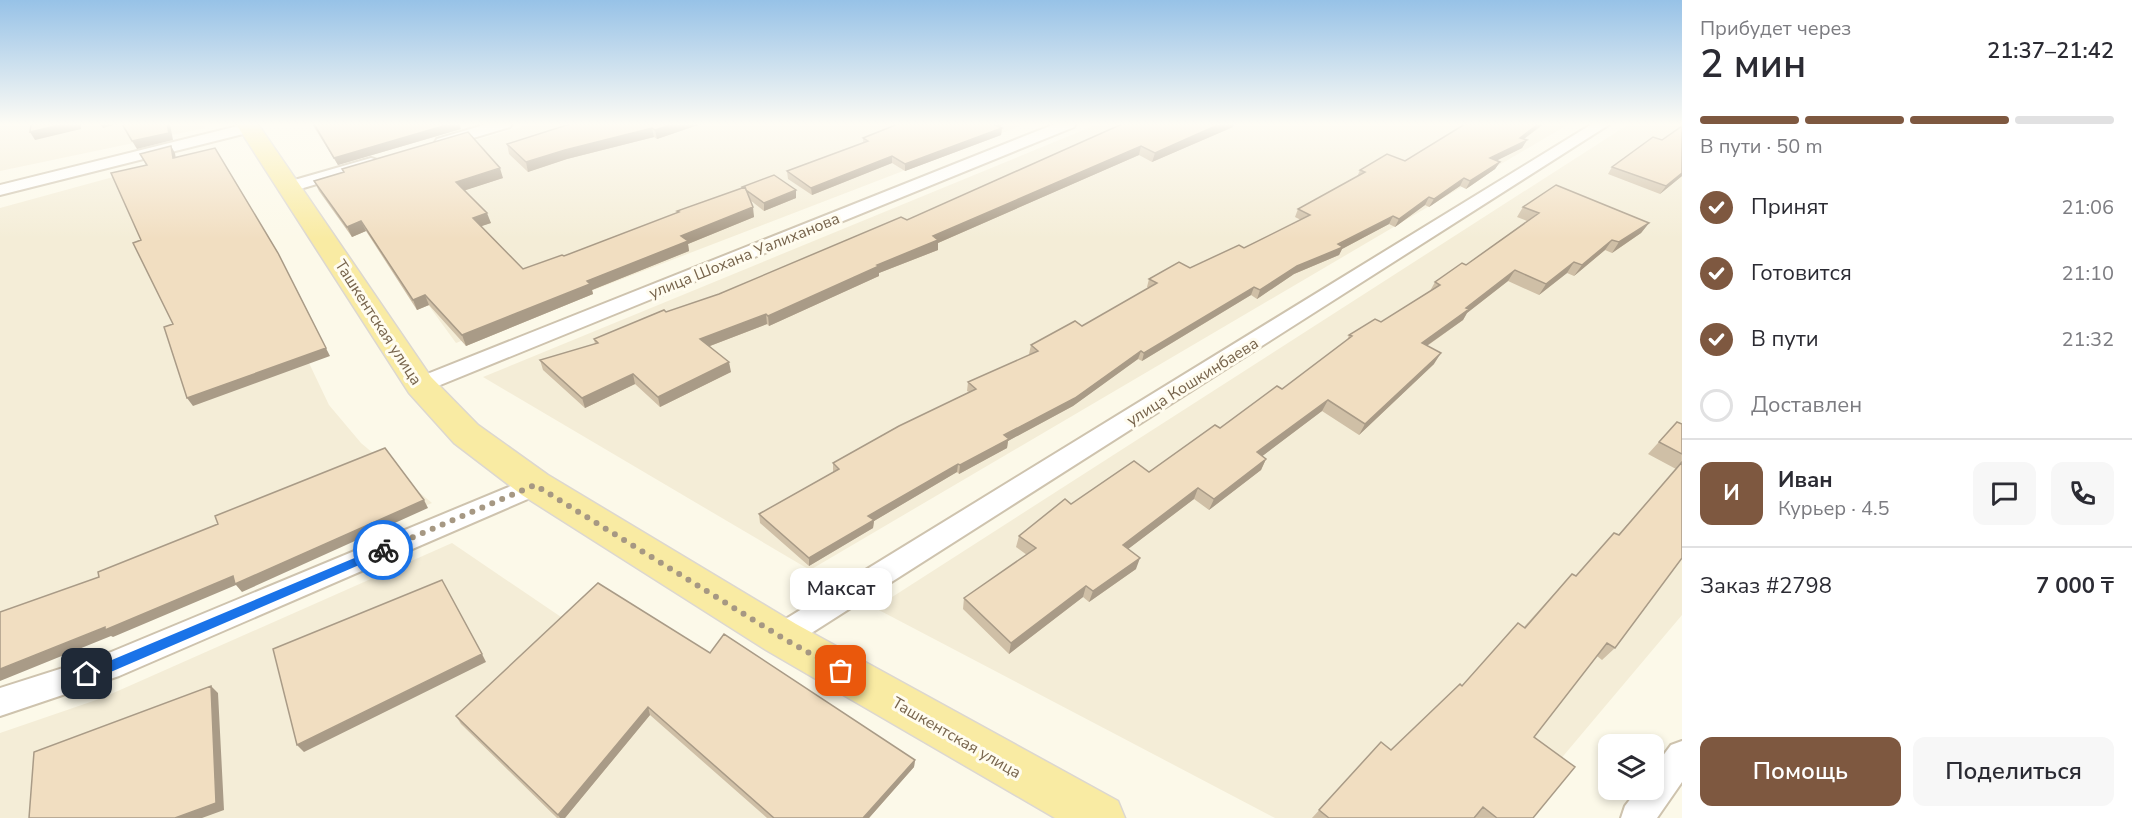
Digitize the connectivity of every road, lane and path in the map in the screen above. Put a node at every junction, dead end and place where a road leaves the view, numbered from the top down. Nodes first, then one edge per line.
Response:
1 (108, 162) edge
2 (273, 162) edge
3 (374, 162) edge
4 (974, 162) edge
5 (1542, 162) edge
6 (290, 187) junction
7 (0, 190) edge
8 (420, 385) junction
9 (535, 485) junction
10 (781, 637) junction
11 (0, 702) edge
12 (1682, 756) edge
13 (1101, 818) edge
14 (1637, 818) edge

1 - 7 street
2 - 6 main road, Ташкентская улица
3 - 6 street
4 - 8 street, улица Шохана Уалиханова
5 - 10 street, улица Кошкинбаева
6 - 8 main road, Ташкентская улица
8 - 9 main road, Ташкентская улица
9 - 10 main road, Ташкентская улица
9 - 11 street
10 - 13 main road, Ташкентская улица
12 - 14 street

